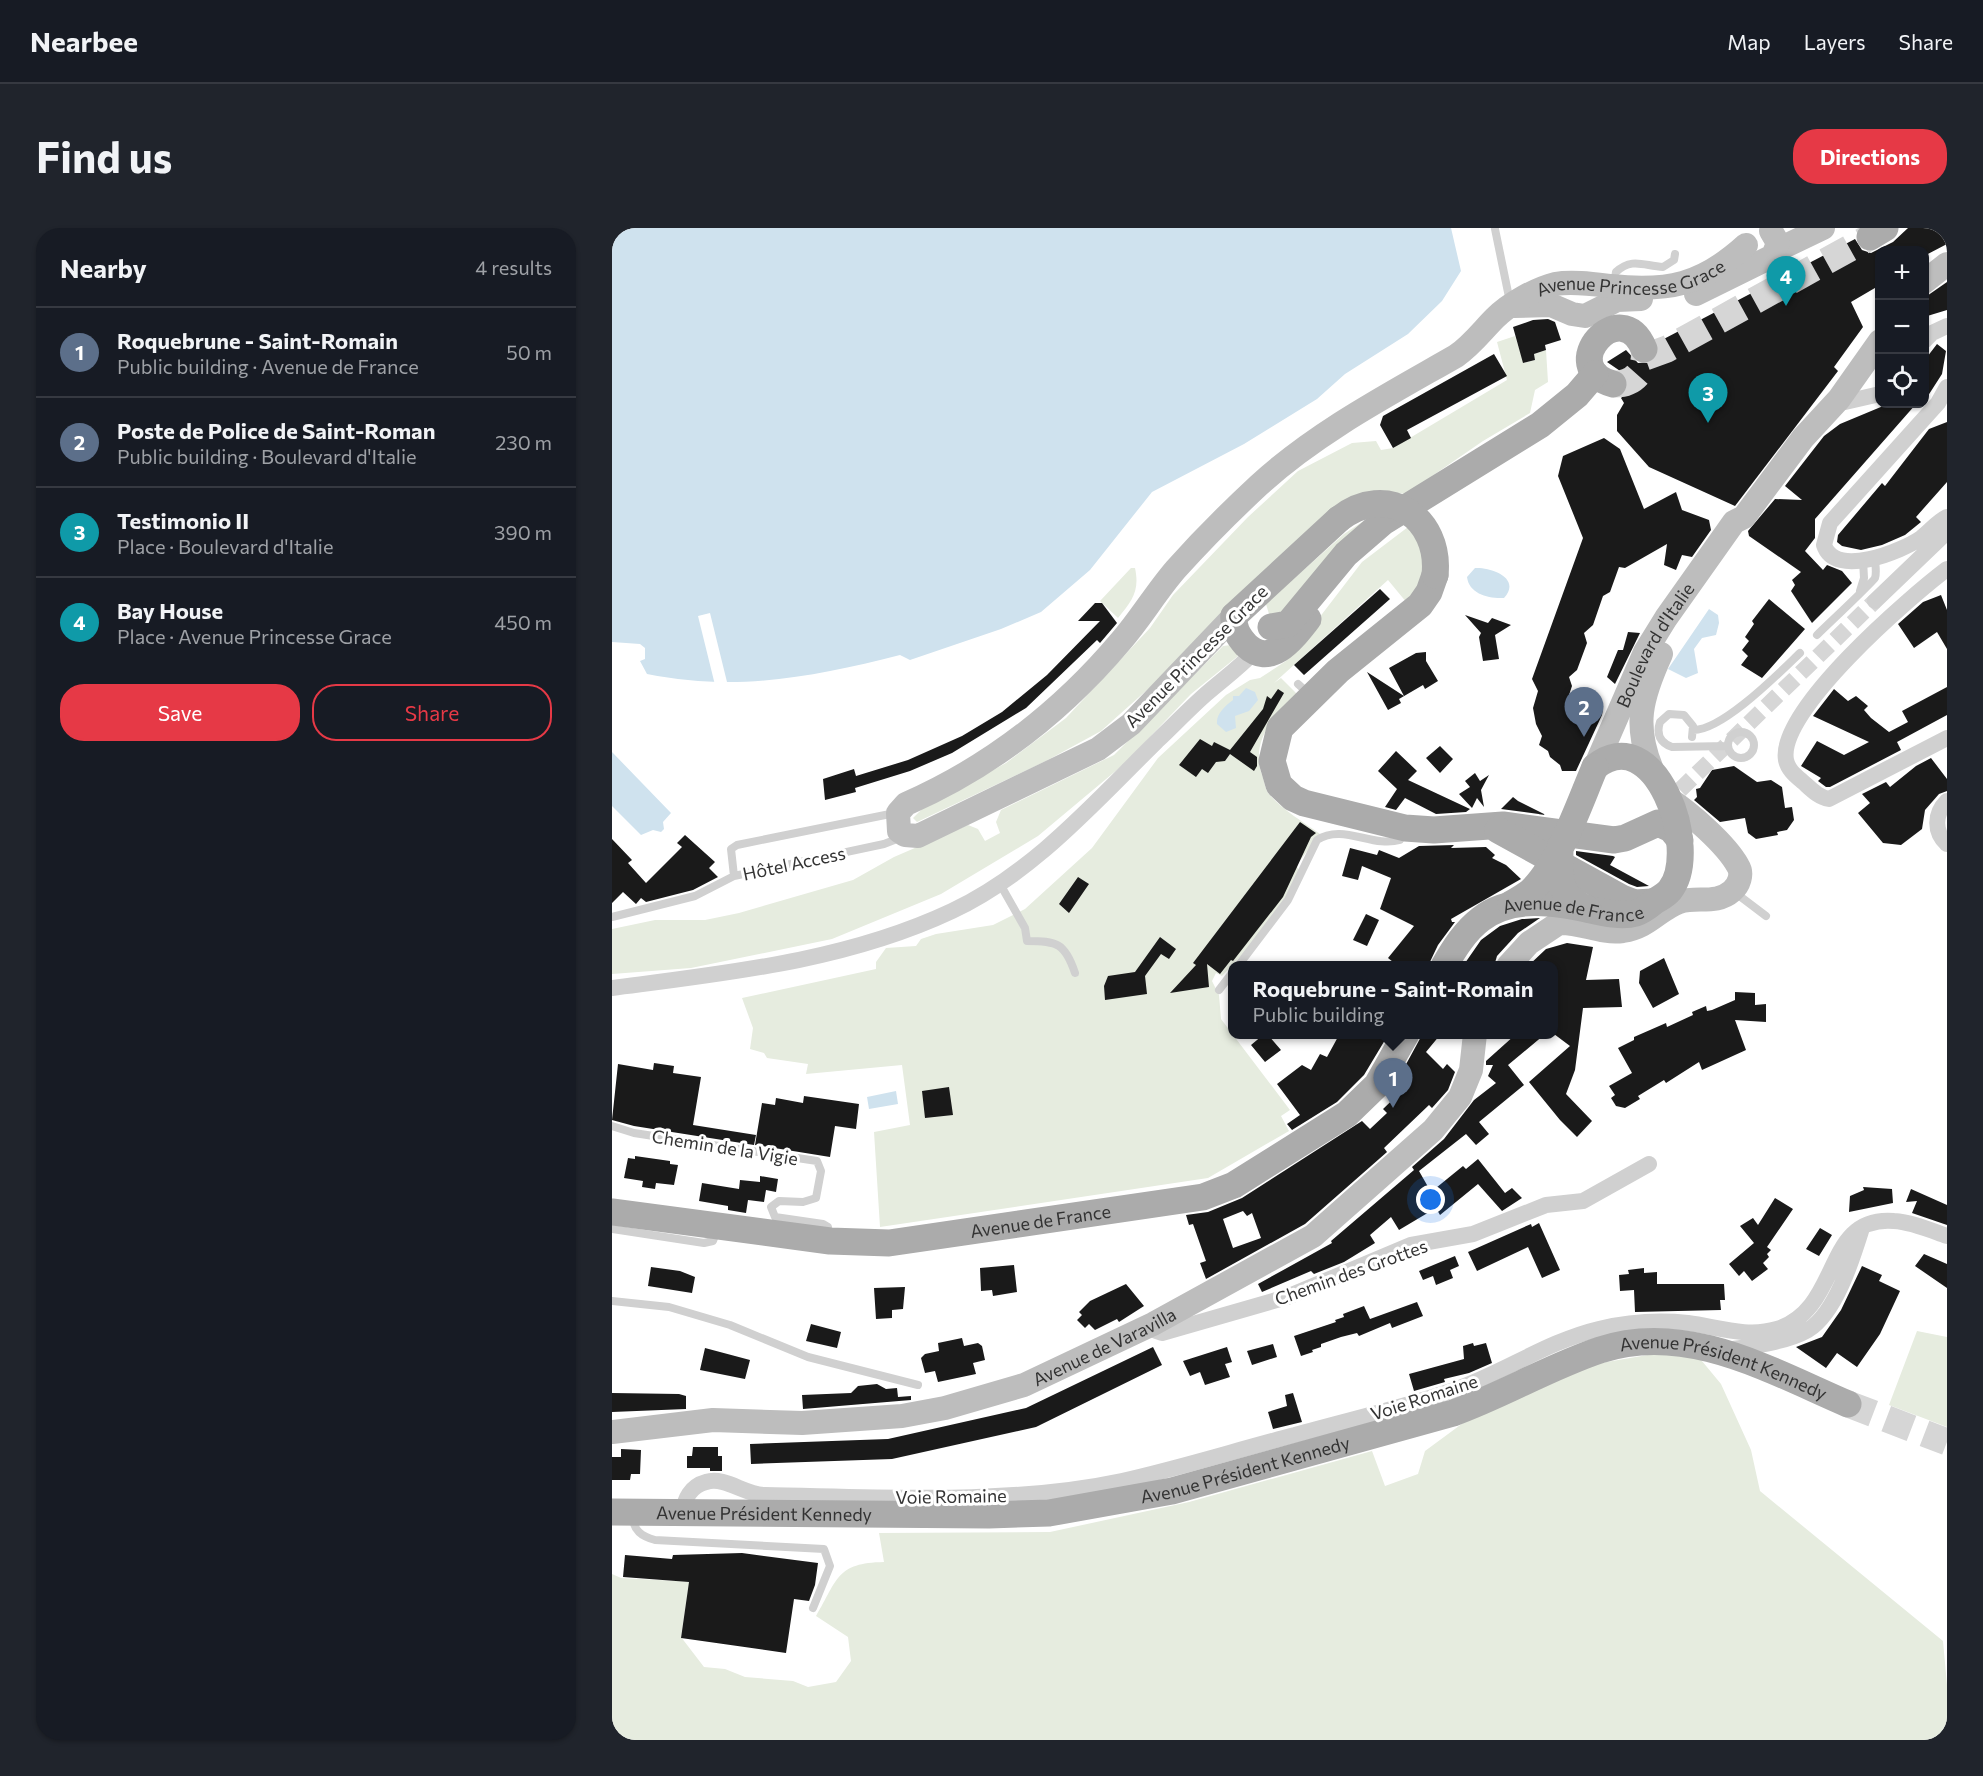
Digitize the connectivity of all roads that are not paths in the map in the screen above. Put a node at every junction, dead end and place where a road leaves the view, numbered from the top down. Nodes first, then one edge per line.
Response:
1 (1796, 228) edge
2 (1823, 228) edge
3 (1495, 229) edge
4 (1764, 237) edge
5 (1675, 254) dead end
6 (1947, 264) edge
7 (1929, 278) edge
8 (1574, 283) junction
9 (1607, 293) junction
10 (1512, 306) junction
11 (1565, 311) junction
12 (1945, 328) edge
13 (1929, 336) edge
14 (1875, 349) edge
15 (1644, 350) dead end
16 (1947, 387) edge
17 (1875, 395) edge
18 (1839, 399) junction
19 (1744, 517) junction
20 (1947, 517) edge
21 (1947, 532) edge
22 (1869, 559) junction
23 (1947, 569) edge
24 (1875, 602) tunnel mouth
25 (1257, 634) junction
26 (1817, 635) dead end
27 (1800, 653) dead end
28 (1947, 738) edge
29 (1728, 746) dead end
30 (1606, 759) junction
31 (1653, 772) junction
32 (1674, 800) junction
33 (1947, 801) edge
34 (902, 824) junction
35 (1489, 826) junction
36 (1405, 828) junction
37 (1947, 844) edge
38 (1560, 846) junction
39 (1688, 851) junction
40 (734, 876) junction
41 (1732, 876) junction
42 (1000, 884) junction
43 (1658, 900) junction
44 (1511, 904) junction
45 (1588, 909) junction
46 (1766, 916) dead end
47 (612, 917) edge
48 (1242, 961) edge
49 (1447, 961) edge
50 (1513, 961) edge
51 (1076, 973) dead end
52 (1228, 980) edge
53 (612, 988) edge
54 (1220, 990) dead end
55 (1404, 1039) edge
56 (1475, 1039) edge
57 (612, 1126) edge
58 (1650, 1164) dead end
59 (612, 1212) edge
60 (1863, 1224) junction
61 (718, 1226) junction
62 (612, 1229) edge
63 (1947, 1236) edge
64 (830, 1241) junction
65 (612, 1300) edge
66 (1153, 1324) junction
67 (1778, 1339) junction
68 (1720, 1351) junction
69 (1769, 1370) junction
70 (918, 1385) dead end
71 (1848, 1404) tunnel mouth
72 (612, 1432) edge
73 (622, 1512) edge
74 (683, 1513) junction
75 (813, 1608) dead end

1 - 4 street
2 - 4 street, Avenue Princesse Grace
3 - 10 lane
4 - 9 street, Avenue Princesse Grace
5 - 9 lane
6 - 7 street
8 - 9 street, Avenue Princesse Grace
8 - 10 street, Avenue Princesse Grace
8 - 11 street
9 - 11 street, Avenue Princesse Grace
10 - 11 street, Avenue Princesse Grace
10 - 34 street, Avenue Princesse Grace
12 - 13 street
14 - 18 street, Boulevard d'Italie
15 - 25 main road
16 - 22 street
17 - 18 street
18 - 19 street, Boulevard d'Italie
19 - 30 street, Boulevard d'Italie
19 - 31 street, Boulevard d'Italie
20 - 22 street
21 - 24 street
22 - 26 lane
23 - 28 street
25 - 34 street, Avenue Princesse Grace
25 - 36 main road, Avenue Princesse Grace, bridge
25 - 42 street
27 - 29 lane
30 - 31 main road
30 - 38 main road, Boulevard d'Italie, bridge
31 - 32 main road, Boulevard d'Italie
32 - 39 main road, Boulevard d'Italie
32 - 41 street
33 - 37 street
34 - 40 lane, Hôtel Access
34 - 40 lane, Hôtel Access
35 - 36 main road, Avenue Princesse Grace
35 - 39 main road, Avenue Princesse Grace
35 - 43 main road, bridge
36 - 48 lane
38 - 44 main road, Boulevard d'Italie, bridge
38 - 45 main road, bridge
39 - 41 street
39 - 43 main road, Avenue de France
40 - 47 lane
41 - 46 lane
41 - 50 street
42 - 51 lane
42 - 53 street
43 - 45 main road, Avenue de France
44 - 45 main road, Avenue de France, bridge
44 - 49 main road, Avenue de France
52 - 54 lane
55 - 64 main road, Avenue de France
56 - 66 street, Avenue de Varavilla
57 - 64 lane, Chemin de la Vigie
58 - 66 street, Chemin des Grottes
59 - 61 main road, Avenue de France
60 - 63 street
60 - 67 street
60 - 74 street, Voie Romaine
61 - 62 lane
61 - 64 main road, Avenue de France
65 - 70 lane
66 - 72 street, Avenue de Varavilla
67 - 68 street
67 - 69 street
68 - 69 main road, Avenue Président Kennedy
68 - 74 main road, Avenue Président Kennedy
69 - 71 main road, Avenue Président Kennedy
73 - 74 main road, Avenue Président Kennedy
73 - 75 lane

